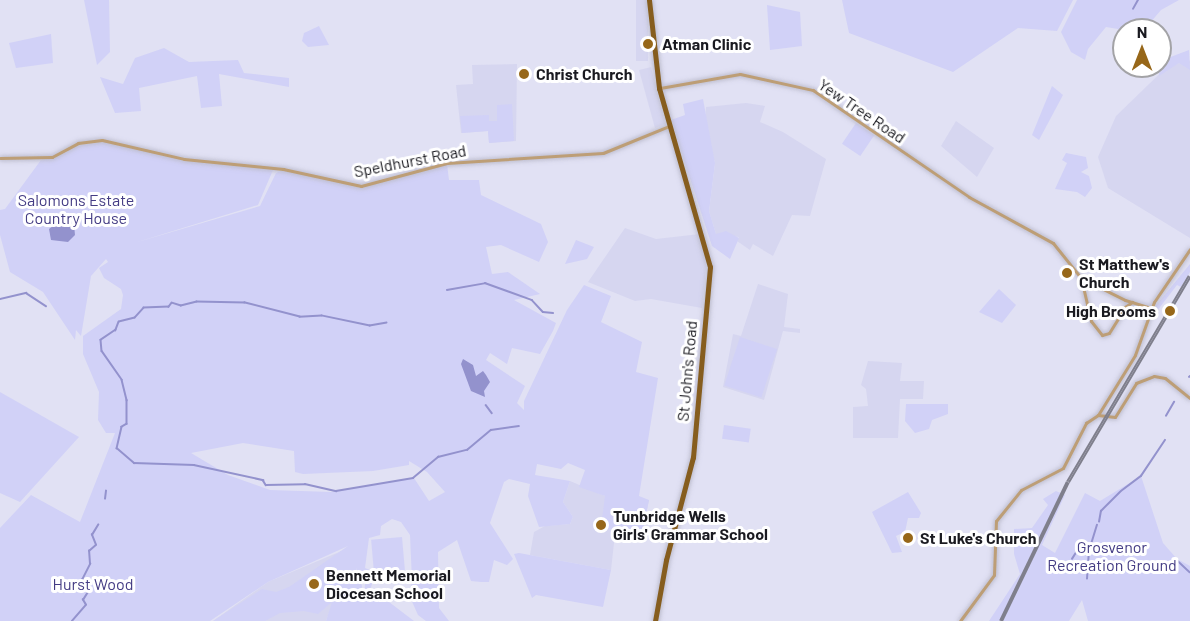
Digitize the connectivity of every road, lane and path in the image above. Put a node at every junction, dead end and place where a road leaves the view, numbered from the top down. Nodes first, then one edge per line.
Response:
1 (649, 0) edge
2 (659, 88) junction
3 (669, 126) junction
4 (0, 158) edge
5 (1190, 249) edge
6 (1081, 278) junction
7 (1132, 302) junction
8 (1152, 308) junction
9 (1190, 398) edge
10 (1098, 415) junction
11 (655, 621) edge
12 (960, 621) edge

1 - 2 highway, St John's Road
2 - 3 highway, St John's Road
2 - 6 street, Yew Tree Road
3 - 4 street, Speldhurst Road
3 - 11 highway, St John's Road
5 - 8 street
6 - 7 street
6 - 7 street
7 - 8 street
8 - 10 street
9 - 10 street
10 - 12 street

